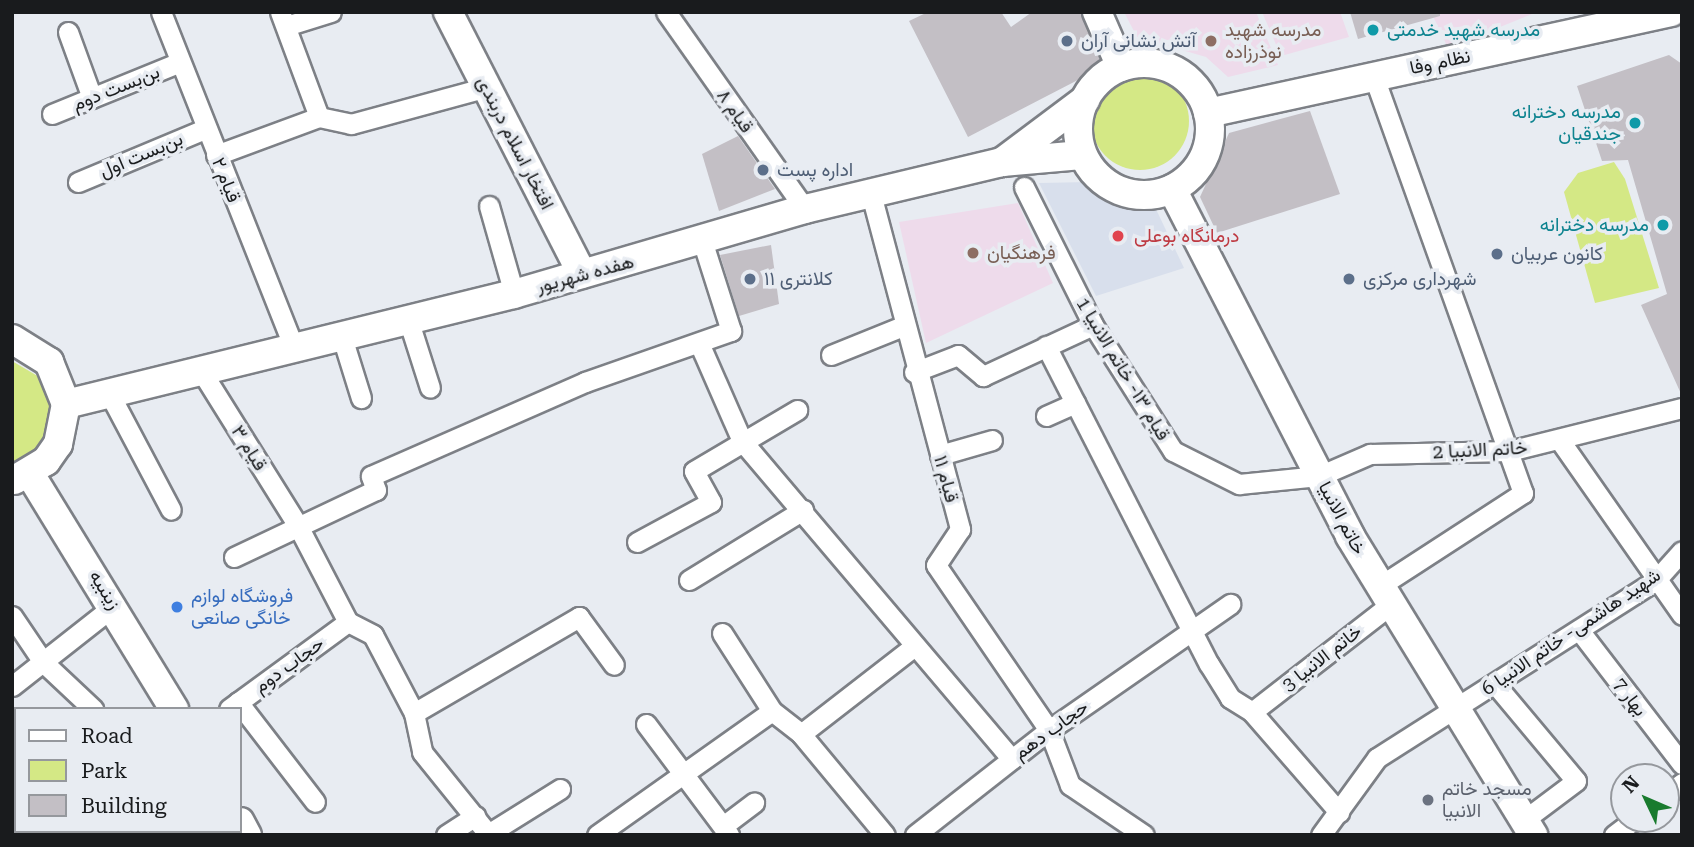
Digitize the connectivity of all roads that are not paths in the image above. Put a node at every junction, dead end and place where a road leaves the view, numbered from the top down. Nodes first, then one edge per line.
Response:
1 (161, 12) edge
2 (331, 12) edge
3 (448, 12) edge
4 (666, 12) edge
5 (1097, 12) edge
6 (1672, 12) edge
7 (283, 19) edge
8 (1682, 29) edge
9 (68, 32) dead end
10 (180, 62) junction
11 (1121, 67) junction
12 (1374, 77) junction
13 (487, 87) junction
14 (92, 97) junction
15 (1085, 100) junction
16 (1208, 113) junction
17 (52, 114) dead end
18 (319, 117) junction
19 (205, 128) junction
20 (216, 155) junction
21 (1082, 155) junction
22 (1002, 162) junction
23 (78, 182) dead end
24 (1024, 187) dead end
25 (1172, 189) junction
26 (871, 194) junction
27 (489, 206) dead end
28 (805, 209) junction
29 (703, 243) junction
30 (582, 274) junction
31 (514, 294) junction
32 (408, 319) junction
33 (1093, 325) junction
34 (903, 327) junction
35 (342, 337) junction
36 (12, 339) edge
37 (699, 343) junction
38 (293, 346) junction
39 (1045, 346) junction
40 (831, 355) dead end
41 (200, 369) junction
42 (914, 372) junction
43 (430, 388) dead end
44 (109, 393) junction
45 (361, 398) dead end
46 (1075, 403) junction
47 (66, 404) junction
48 (1682, 408) edge
49 (797, 410) dead end
50 (1046, 416) dead end
51 (992, 440) dead end
52 (742, 442) junction
53 (1561, 442) junction
54 (1510, 451) junction
55 (940, 455) junction
56 (1319, 476) junction
57 (21, 477) edge
58 (171, 510) dead end
59 (803, 510) junction
60 (298, 526) junction
61 (637, 542) dead end
62 (1682, 551) edge
63 (234, 557) dead end
64 (689, 580) dead end
65 (1655, 581) junction
66 (1386, 595) junction
67 (1230, 604) dead end
68 (115, 605) junction
69 (1682, 615) edge
70 (12, 616) edge
71 (348, 622) junction
72 (1579, 630) junction
73 (1191, 632) junction
74 (722, 633) dead end
75 (913, 647) junction
76 (43, 662) junction
77 (614, 665) dead end
78 (1495, 684) junction
79 (12, 686) edge
80 (234, 705) edge
81 (91, 707) edge
82 (173, 707) edge
83 (1456, 709) junction
84 (772, 710) junction
85 (1252, 712) junction
86 (414, 713) junction
87 (242, 715) edge
88 (646, 724) dead end
89 (1049, 730) junction
90 (801, 734) junction
91 (1012, 759) junction
92 (1682, 764) edge
93 (682, 774) junction
94 (560, 789) dead end
95 (315, 802) dead end
96 (754, 803) dead end
97 (1339, 812) junction
98 (475, 816) junction
99 (1528, 827) edge
100 (726, 830) edge
101 (489, 834) edge
102 (446, 835) edge
103 (597, 835) edge
104 (885, 835) edge
105 (915, 835) edge
106 (1144, 835) edge
107 (1321, 835) edge

1 - 10 street, قیام ۲
2 - 7 street
3 - 13 main road, افتخار اسلام دربندی
4 - 28 street, قیام ۸
5 - 11 main road
6 - 8 main road
6 - 12 main road, نظام وفا
7 - 18 street
9 - 14 street
10 - 14 street, بن‌بست دوم
10 - 19 street, قیام ۲
11 - 15 main road
11 - 16 main road
12 - 16 main road, نظام وفا
12 - 54 street
13 - 18 street
13 - 30 main road, افتخار اسلام دربندی
14 - 17 street, بن‌بست دوم
15 - 21 main road
15 - 22 main road, هفده شهریور
16 - 25 main road
18 - 20 street
19 - 20 street, قیام ۲
19 - 23 street, بن‌بست اول
20 - 38 street, قیام ۲
21 - 22 main road
21 - 25 main road
22 - 26 main road, هفده شهریور
24 - 33 street, قیام ۱۳- خاتم الانبیا 1
25 - 56 main road, خاتم الانبیا
26 - 28 main road, هفده شهریور
26 - 34 street, قیام ۱۱
27 - 31 street
28 - 29 main road, هفده شهریور
29 - 30 main road, هفده شهریور
29 - 37 street
30 - 31 main road, هفده شهریور
31 - 32 main road, هفده شهریور
32 - 35 main road, هفده شهریور
32 - 43 street
33 - 39 street
33 - 56 street, قیام ۱۳- خاتم الانبیا 1
34 - 40 street
34 - 42 street, قیام ۱۱
35 - 38 main road, هفده شهریور
35 - 45 street
36 - 47 main road
37 - 52 street
37 - 60 street
38 - 41 main road, هفده شهریور
39 - 42 street
39 - 46 street
41 - 44 main road, هفده شهریور
41 - 60 street, قیام ۳
42 - 55 street, قیام ۱۱
44 - 47 main road, هفده شهریور
44 - 58 street
46 - 50 street
46 - 73 street
47 - 57 main road
48 - 53 street, خاتم الانبیا 2
49 - 52 street
51 - 55 street
52 - 59 street
52 - 61 street
53 - 54 street, خاتم الانبیا 2
53 - 65 street
54 - 56 street, خاتم الانبیا 2
54 - 66 street, خاتم الانبیا 3
55 - 89 street, قیام ۱۱
56 - 66 main road, خاتم الانبیا
57 - 68 main road, زینبیه
59 - 64 street
59 - 75 street
60 - 63 street
60 - 71 street, قیام ۳
62 - 65 street, شهید هاشمی- خاتم الانبیا 6
65 - 69 street
65 - 72 street, شهید هاشمی- خاتم الانبیا 6
66 - 83 main road, خاتم الانبیا
66 - 85 street, خاتم الانبیا 3
67 - 73 street, حجاب دهم
68 - 76 street
68 - 82 main road, زینبیه
70 - 76 street
71 - 80 street, حجاب دوم
71 - 86 street
72 - 78 street, شهید هاشمی- خاتم الانبیا 6
72 - 92 street, بهار 7
73 - 85 street
73 - 89 street, حجاب دهم
74 - 84 street
75 - 90 street
75 - 91 street
76 - 79 street
76 - 81 street
77 - 86 street
78 - 83 street, شهید هاشمی- خاتم الانبیا 6
78 - 99 street
83 - 97 street, شهید هاشمی- خاتم الانبیا 6
83 - 99 main road, خاتم الانبیا
84 - 90 street
84 - 93 street
85 - 97 street
86 - 98 street
87 - 95 street
88 - 93 street
89 - 91 street, حجاب دهم
89 - 106 street
90 - 104 street
91 - 105 street, حجاب دهم
93 - 100 street
93 - 103 street
94 - 101 street
96 - 100 street
97 - 107 street, شهید هاشمی- خاتم الانبیا 6
98 - 101 street
98 - 102 street

